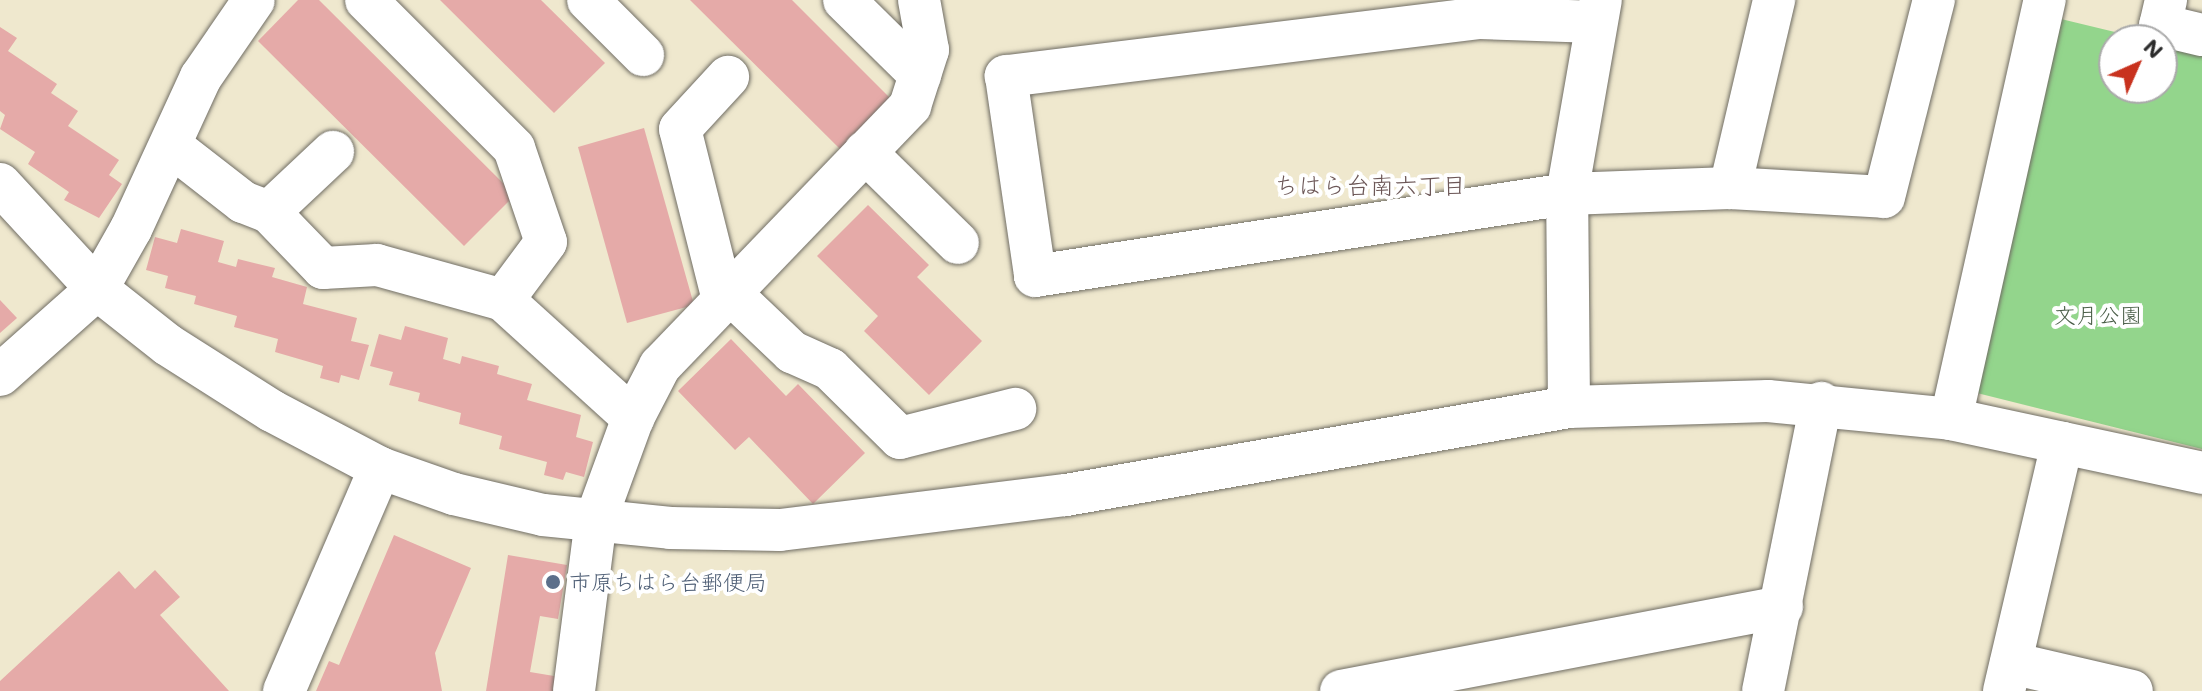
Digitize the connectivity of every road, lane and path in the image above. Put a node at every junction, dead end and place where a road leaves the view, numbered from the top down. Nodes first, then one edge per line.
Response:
1 (254, 0) edge
2 (366, 0) edge
3 (588, 0) edge
4 (844, 0) edge
5 (919, 0) edge
6 (1774, 0) edge
7 (1934, 0) edge
8 (2045, 0) edge
9 (2166, 0) edge
10 (1598, 11) edge
11 (2202, 35) edge
12 (643, 55) dead end
13 (920, 75) junction
14 (728, 77) dead end
15 (171, 146) junction
16 (333, 152) dead end
17 (865, 152) junction
18 (0, 184) edge
19 (1730, 188) junction
20 (1567, 194) junction
21 (269, 212) junction
22 (958, 243) dead end
23 (97, 289) junction
24 (727, 296) junction
25 (503, 300) junction
26 (0, 375) edge
27 (1821, 403) junction
28 (1569, 407) junction
29 (1015, 409) dead end
30 (633, 418) junction
31 (1951, 419) junction
32 (2062, 443) junction
33 (380, 468) junction
34 (2202, 473) edge
35 (596, 519) junction
36 (1782, 607) junction
37 (2007, 677) edge
38 (284, 691) edge
39 (574, 691) edge
40 (1341, 691) edge
41 (1763, 691) edge
42 (2132, 691) edge

1 - 15 street
2 - 25 street
3 - 12 street
4 - 13 street
5 - 13 street
6 - 19 street
7 - 19 street
8 - 31 street
9 - 11 street
10 - 20 street
10 - 20 street
13 - 17 street
14 - 24 street
15 - 21 street
15 - 23 street
16 - 21 street
17 - 22 street
17 - 24 street
18 - 23 street
19 - 20 street
20 - 28 street
21 - 25 street
23 - 26 street
23 - 33 street
24 - 29 street
24 - 30 street
25 - 30 street
27 - 28 street
27 - 31 street
27 - 36 street
28 - 35 street
30 - 35 street
31 - 32 street
32 - 34 street
32 - 37 street
33 - 35 street
33 - 38 street
35 - 39 street
36 - 40 street
36 - 41 street
37 - 42 street

